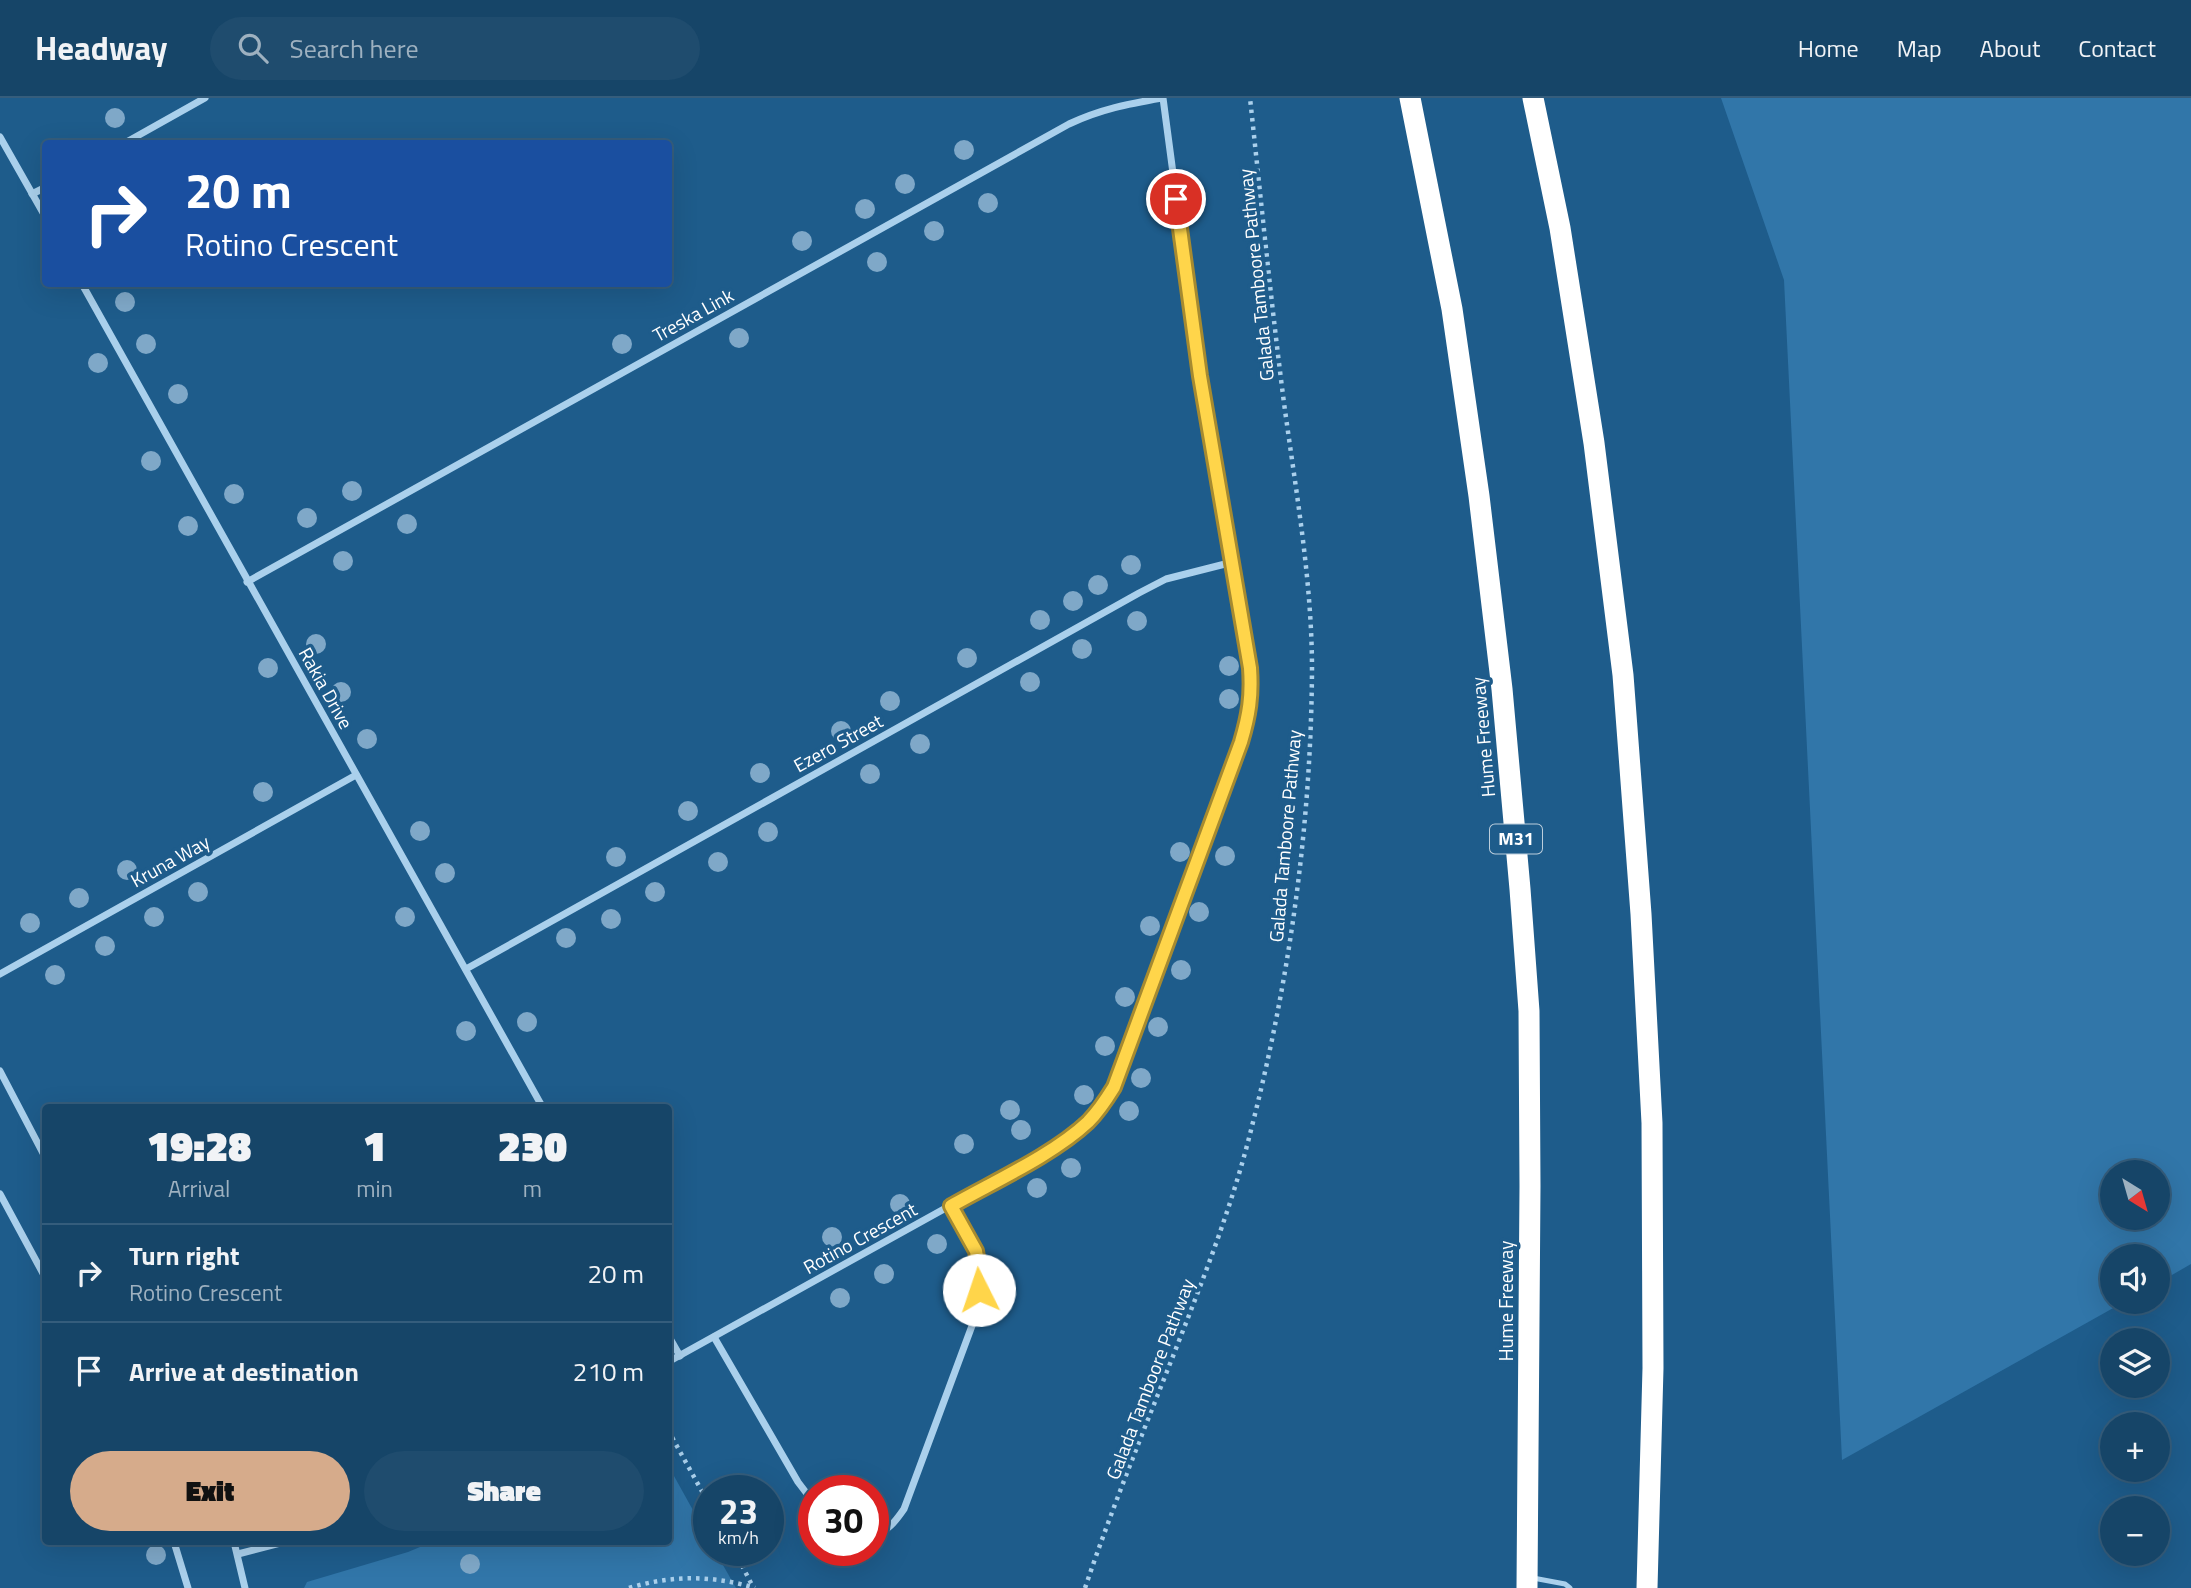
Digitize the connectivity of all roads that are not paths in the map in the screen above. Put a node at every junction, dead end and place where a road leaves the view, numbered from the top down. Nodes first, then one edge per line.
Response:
1 (205, 98) edge
2 (1162, 98) edge
3 (1410, 98) edge
4 (1533, 98) edge
5 (0, 137) edge
6 (130, 140) edge
7 (42, 189) edge
8 (33, 194) junction
9 (42, 211) edge
10 (84, 287) edge
11 (1233, 562) junction
12 (247, 582) junction
13 (356, 775) junction
14 (466, 969) junction
15 (0, 974) edge
16 (0, 1071) edge
17 (541, 1104) edge
18 (42, 1151) edge
19 (0, 1194) edge
20 (951, 1206) junction
21 (42, 1272) edge
22 (714, 1337) junction
23 (672, 1342) edge
24 (680, 1356) junction
25 (672, 1360) edge
26 (798, 1482) edge
27 (889, 1528) edge
28 (175, 1545) edge
29 (235, 1545) edge
30 (272, 1545) edge
31 (238, 1554) junction
32 (1527, 1583) edge
33 (188, 1588) edge
34 (245, 1588) edge
35 (1570, 1588) edge
36 (1647, 1588) edge

1 - 6 street
2 - 11 street, Rotino Crescent
2 - 12 street, Treska Link
3 - 32 highway, Hume Freeway / M31
4 - 36 highway
5 - 8 street
7 - 8 street
8 - 9 street
10 - 12 street, Rakia Drive
11 - 14 street, Ezero Street
11 - 20 street, Rotino Crescent
12 - 13 street, Rakia Drive
13 - 14 street, Rakia Drive
13 - 15 street, Kruna Way
14 - 17 street, Rakia Drive
16 - 18 street
19 - 21 street
20 - 22 street, Rotino Crescent
20 - 27 street
22 - 24 street, Rotino Crescent
22 - 26 street
23 - 24 street
24 - 25 street, Rotino Crescent
28 - 33 street
29 - 31 street
30 - 31 street
31 - 34 street
32 - 35 lane

